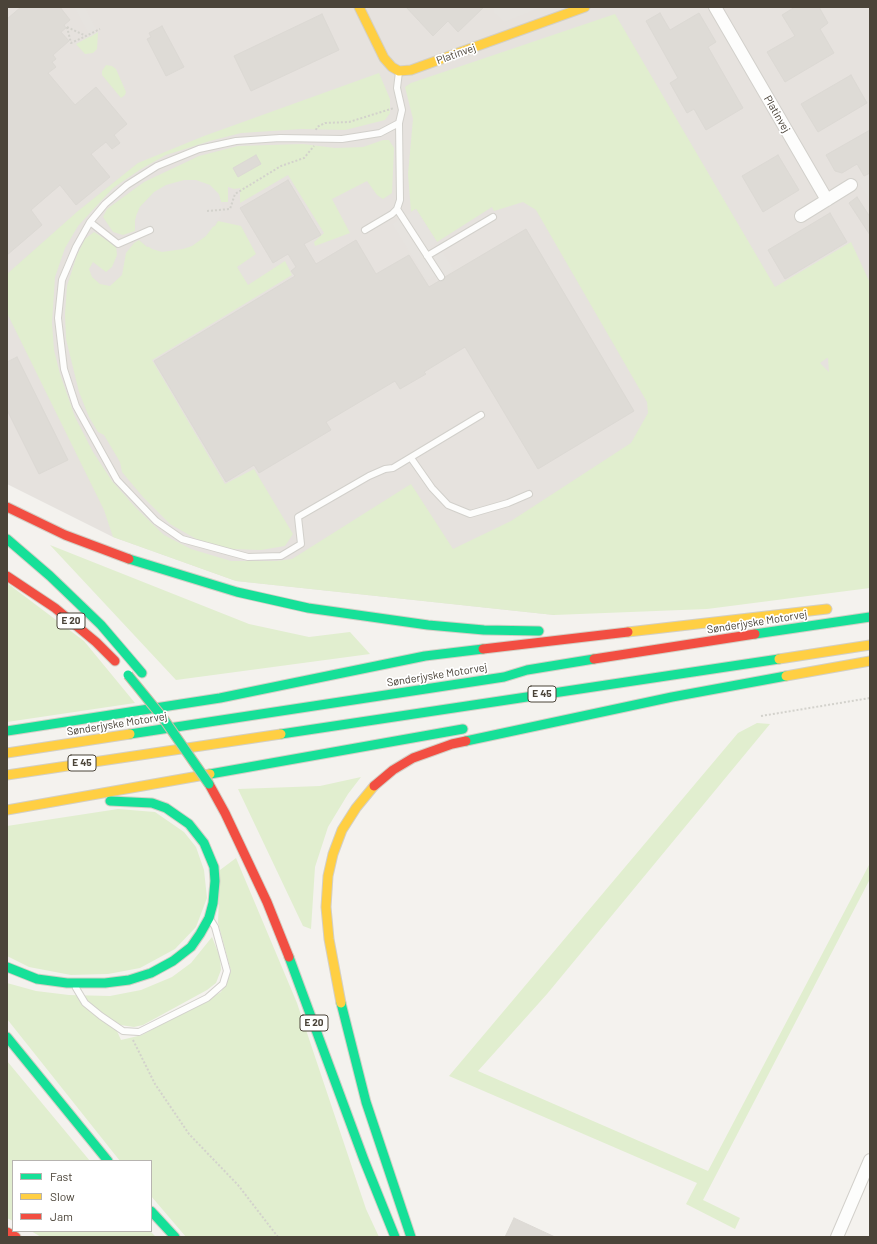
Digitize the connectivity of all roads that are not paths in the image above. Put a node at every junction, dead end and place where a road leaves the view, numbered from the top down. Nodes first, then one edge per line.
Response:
1 (359, 7) edge
2 (585, 7) edge
3 (715, 7) edge
4 (399, 71) junction
5 (399, 123) junction
6 (851, 185) dead end
7 (827, 200) junction
8 (397, 209) junction
9 (801, 216) dead end
10 (493, 217) dead end
11 (90, 222) junction
12 (150, 230) dead end
13 (365, 230) dead end
14 (427, 256) junction
15 (441, 277) dead end
16 (481, 415) dead end
17 (411, 458) junction
18 (529, 494) dead end
19 (7, 507) edge
20 (7, 539) edge
21 (7, 576) edge
22 (838, 608) dead end
23 (870, 617) edge
24 (650, 629) junction
25 (870, 645) edge
26 (870, 661) edge
27 (144, 676) dead end
28 (160, 697) dead end
29 (672, 697) junction
30 (539, 716) dead end
31 (470, 728) dead end
32 (7, 731) edge
33 (7, 753) edge
34 (7, 775) edge
35 (209, 784) junction
36 (7, 809) edge
37 (209, 918) junction
38 (7, 967) edge
39 (73, 984) junction
40 (7, 1037) edge
41 (107, 1160) edge
42 (870, 1160) edge
43 (152, 1212) edge
44 (7, 1232) edge
45 (16, 1237) edge
46 (175, 1237) edge
47 (395, 1237) edge
48 (411, 1237) edge
49 (836, 1237) edge

1 - 4 main road
2 - 4 main road, Platinvej
3 - 7 street, Platinvej
4 - 5 lane
5 - 8 lane
5 - 11 lane
6 - 7 street
7 - 9 street
8 - 13 lane
8 - 14 lane
10 - 14 lane
11 - 12 lane
11 - 17 lane
14 - 15 lane
16 - 17 lane
17 - 18 lane
19 - 24 main road
20 - 27 main road
21 - 35 main road, E 20, bridge
22 - 24 main road
23 - 33 main road, Sønderjyske Motorvej / E 45
24 - 32 main road
25 - 34 main road, E 45
26 - 29 main road
28 - 35 main road, bridge
29 - 30 main road
29 - 48 main road
31 - 36 main road
35 - 47 main road, E 20
36 - 37 main road
37 - 39 main road
37 - 39 lane
38 - 39 main road
40 - 41 main road
42 - 49 street
43 - 46 main road
44 - 45 main road

